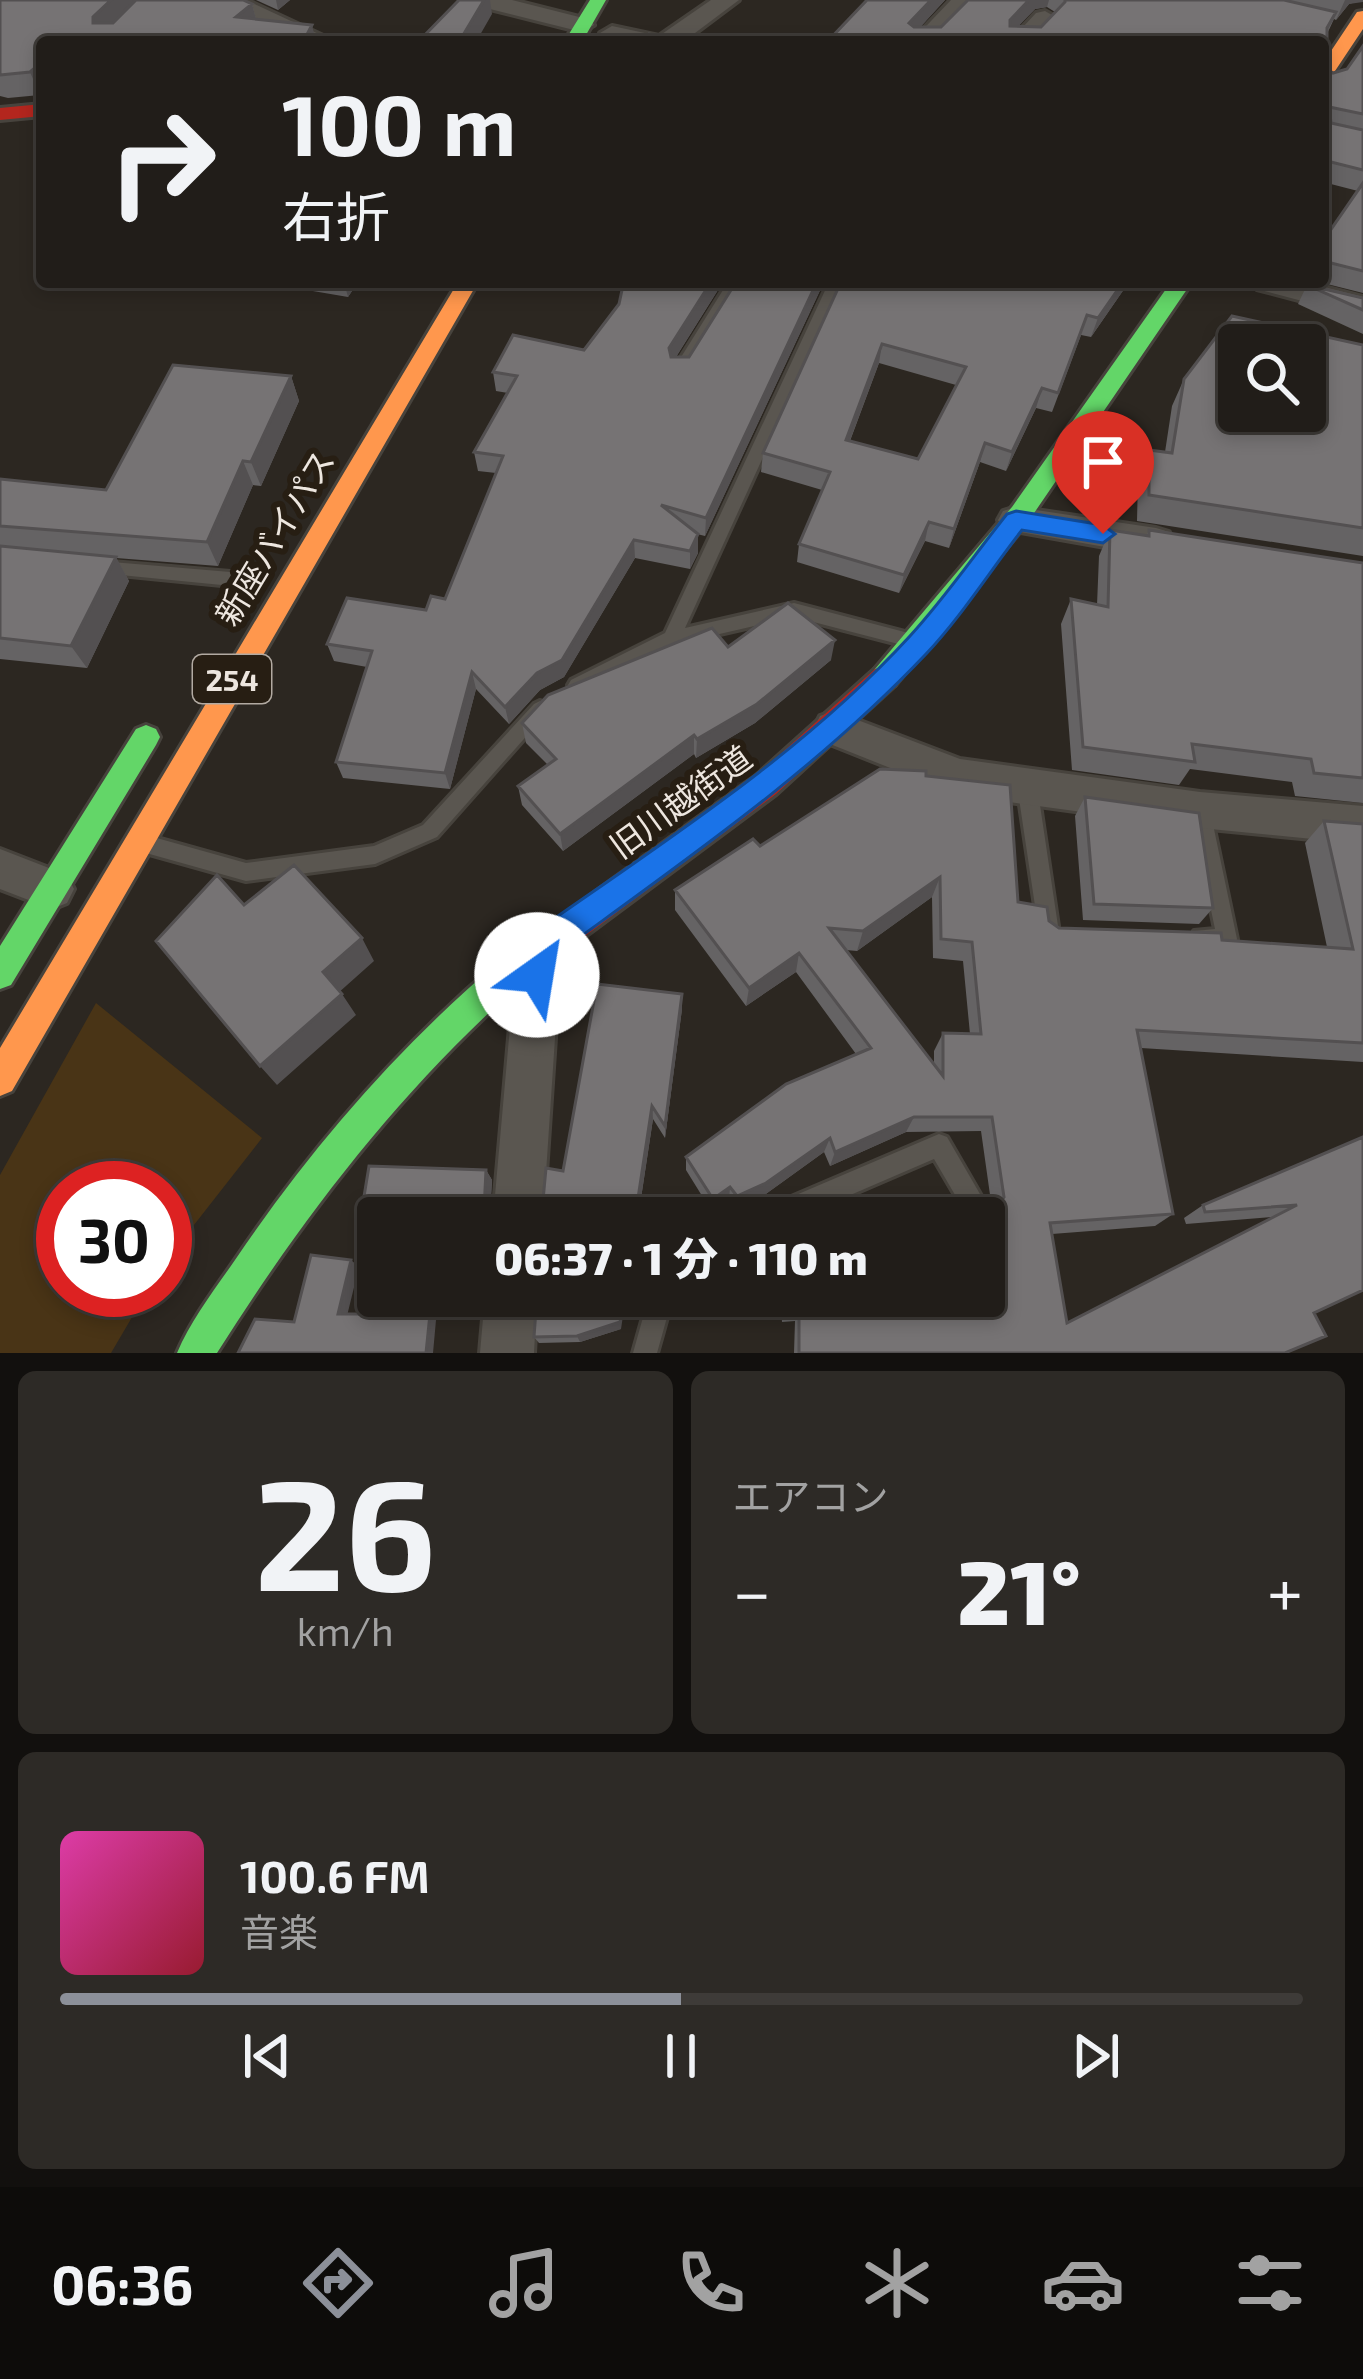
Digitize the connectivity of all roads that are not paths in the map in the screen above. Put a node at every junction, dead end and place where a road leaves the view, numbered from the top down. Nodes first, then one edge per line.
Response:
1 (225, 0) edge
2 (483, 0) edge
3 (598, 0) edge
4 (631, 0) edge
5 (728, 0) edge
6 (965, 0) edge
7 (1045, 18) edge
8 (1349, 24) edge
9 (577, 34) edge
10 (309, 36) edge
11 (610, 36) edge
12 (676, 36) edge
13 (930, 36) edge
14 (1028, 36) edge
15 (1329, 64) edge
16 (36, 111) edge
17 (0, 114) edge
18 (464, 288) edge
19 (731, 288) edge
20 (833, 288) edge
21 (1178, 288) edge
22 (1290, 288) edge
23 (1363, 308) edge
24 (680, 370) edge
25 (1016, 520) junction
26 (1201, 550) edge
27 (88, 566) edge
28 (242, 580) dead end
29 (672, 638) junction
30 (920, 643) junction
31 (161, 712) dead end
32 (834, 728) junction
33 (1027, 785) junction
34 (1200, 810) junction
35 (1363, 825) edge
36 (135, 842) junction
37 (0, 869) edge
38 (52, 889) junction
39 (1071, 933) edge
40 (1182, 938) edge
41 (539, 948) junction
42 (0, 974) edge
43 (0, 1079) edge
44 (520, 1197) edge
45 (818, 1197) edge
46 (969, 1197) edge
47 (510, 1317) edge
48 (655, 1317) edge
49 (196, 1353) edge
50 (507, 1353) edge
51 (645, 1353) edge

1 - 10 street
2 - 9 street
3 - 9 main road
4 - 11 main road
5 - 12 street
6 - 13 street
7 - 14 street
8 - 15 main road
16 - 17 main road
18 - 36 main road, 新座バイパス / 254
19 - 24 lane
20 - 29 lane
21 - 25 main road, 旧川越街道
22 - 23 street
25 - 26 street
25 - 30 main road, 旧川越街道
27 - 28 lane
29 - 30 lane
29 - 36 lane
30 - 32 main road, 旧川越街道
31 - 38 main road, 254
32 - 33 street
32 - 41 main road, 旧川越街道
33 - 34 street
33 - 39 lane
34 - 35 street
34 - 40 lane
36 - 43 main road, 新座バイパス / 254
37 - 38 street
38 - 42 main road, 254
41 - 44 street
41 - 49 main road, 旧川越街道
45 - 46 lane
47 - 50 street
48 - 51 lane

